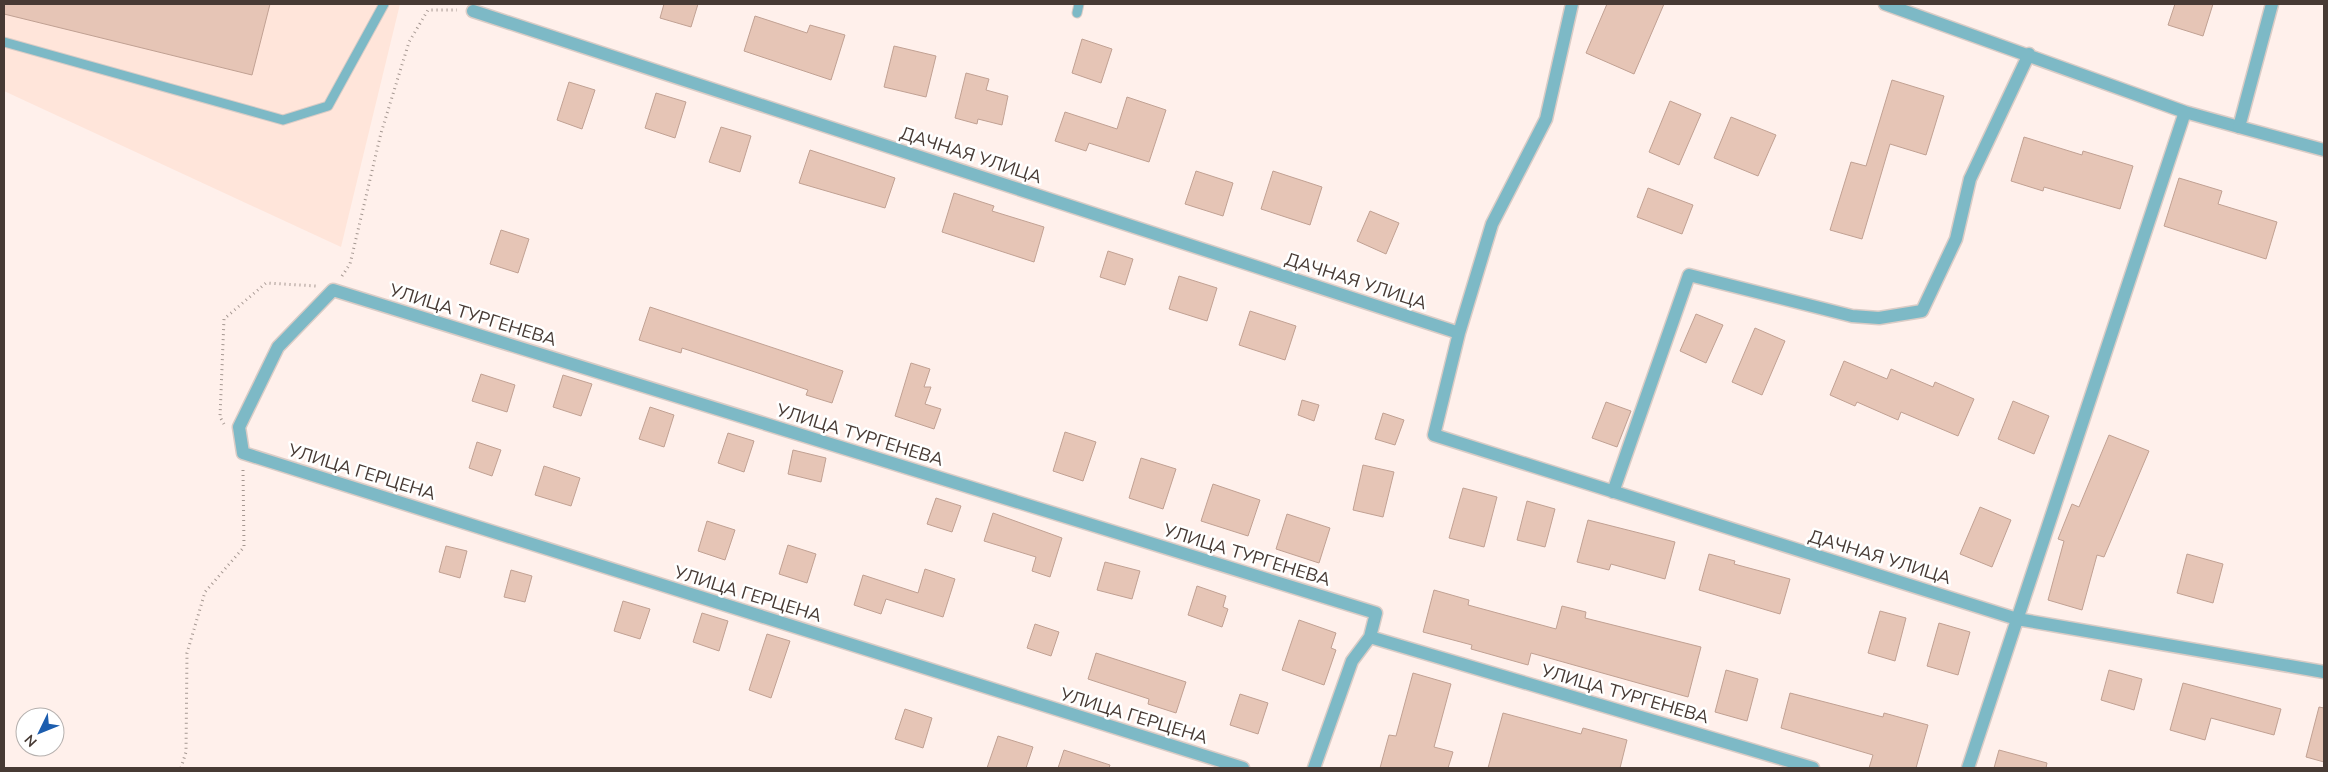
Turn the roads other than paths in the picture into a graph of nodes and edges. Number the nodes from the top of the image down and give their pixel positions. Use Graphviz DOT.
graph roads {
  1 [pos="384,4"];
  2 [pos="1079,4"];
  3 [pos="1572,4"];
  4 [pos="1884,4"];
  5 [pos="2272,4"];
  6 [pos="473,10"];
  7 [pos="1077,14"];
  8 [pos="4,42"];
  9 [pos="2029,54"];
  10 [pos="2185,112"];
  11 [pos="2238,127"];
  12 [pos="2324,150"];
  13 [pos="1459,333"];
  14 [pos="242,453"];
  15 [pos="1613,492"];
  16 [pos="2017,619"];
  17 [pos="1370,637"];
  18 [pos="2324,672"];
  19 [pos="1243,768"];
  20 [pos="1314,768"];
  21 [pos="1813,768"];
  22 [pos="1968,768"];
  1 -- 8 [label="lane"];
  2 -- 7 [label="lane"];
  3 -- 13 [label="street"];
  4 -- 9 [label="street"];
  5 -- 11 [label="street"];
  6 -- 13 [label="street, ДАЧНАЯ УЛИЦА"];
  9 -- 10 [label="street"];
  9 -- 15 [label="street"];
  10 -- 11 [label="street"];
  10 -- 16 [label="street"];
  11 -- 12 [label="street"];
  13 -- 15 [label="street, ДАЧНАЯ УЛИЦА"];
  14 -- 17 [label="street, УЛИЦА ТУРГЕНЕВА"];
  14 -- 19 [label="street, УЛИЦА ГЕРЦЕНА"];
  15 -- 16 [label="street, ДАЧНАЯ УЛИЦА"];
  16 -- 18 [label="street, ДАЧНАЯ УЛИЦА"];
  16 -- 22 [label="street"];
  17 -- 20 [label="street"];
  17 -- 21 [label="street, УЛИЦА ТУРГЕНЕВА"];
}
